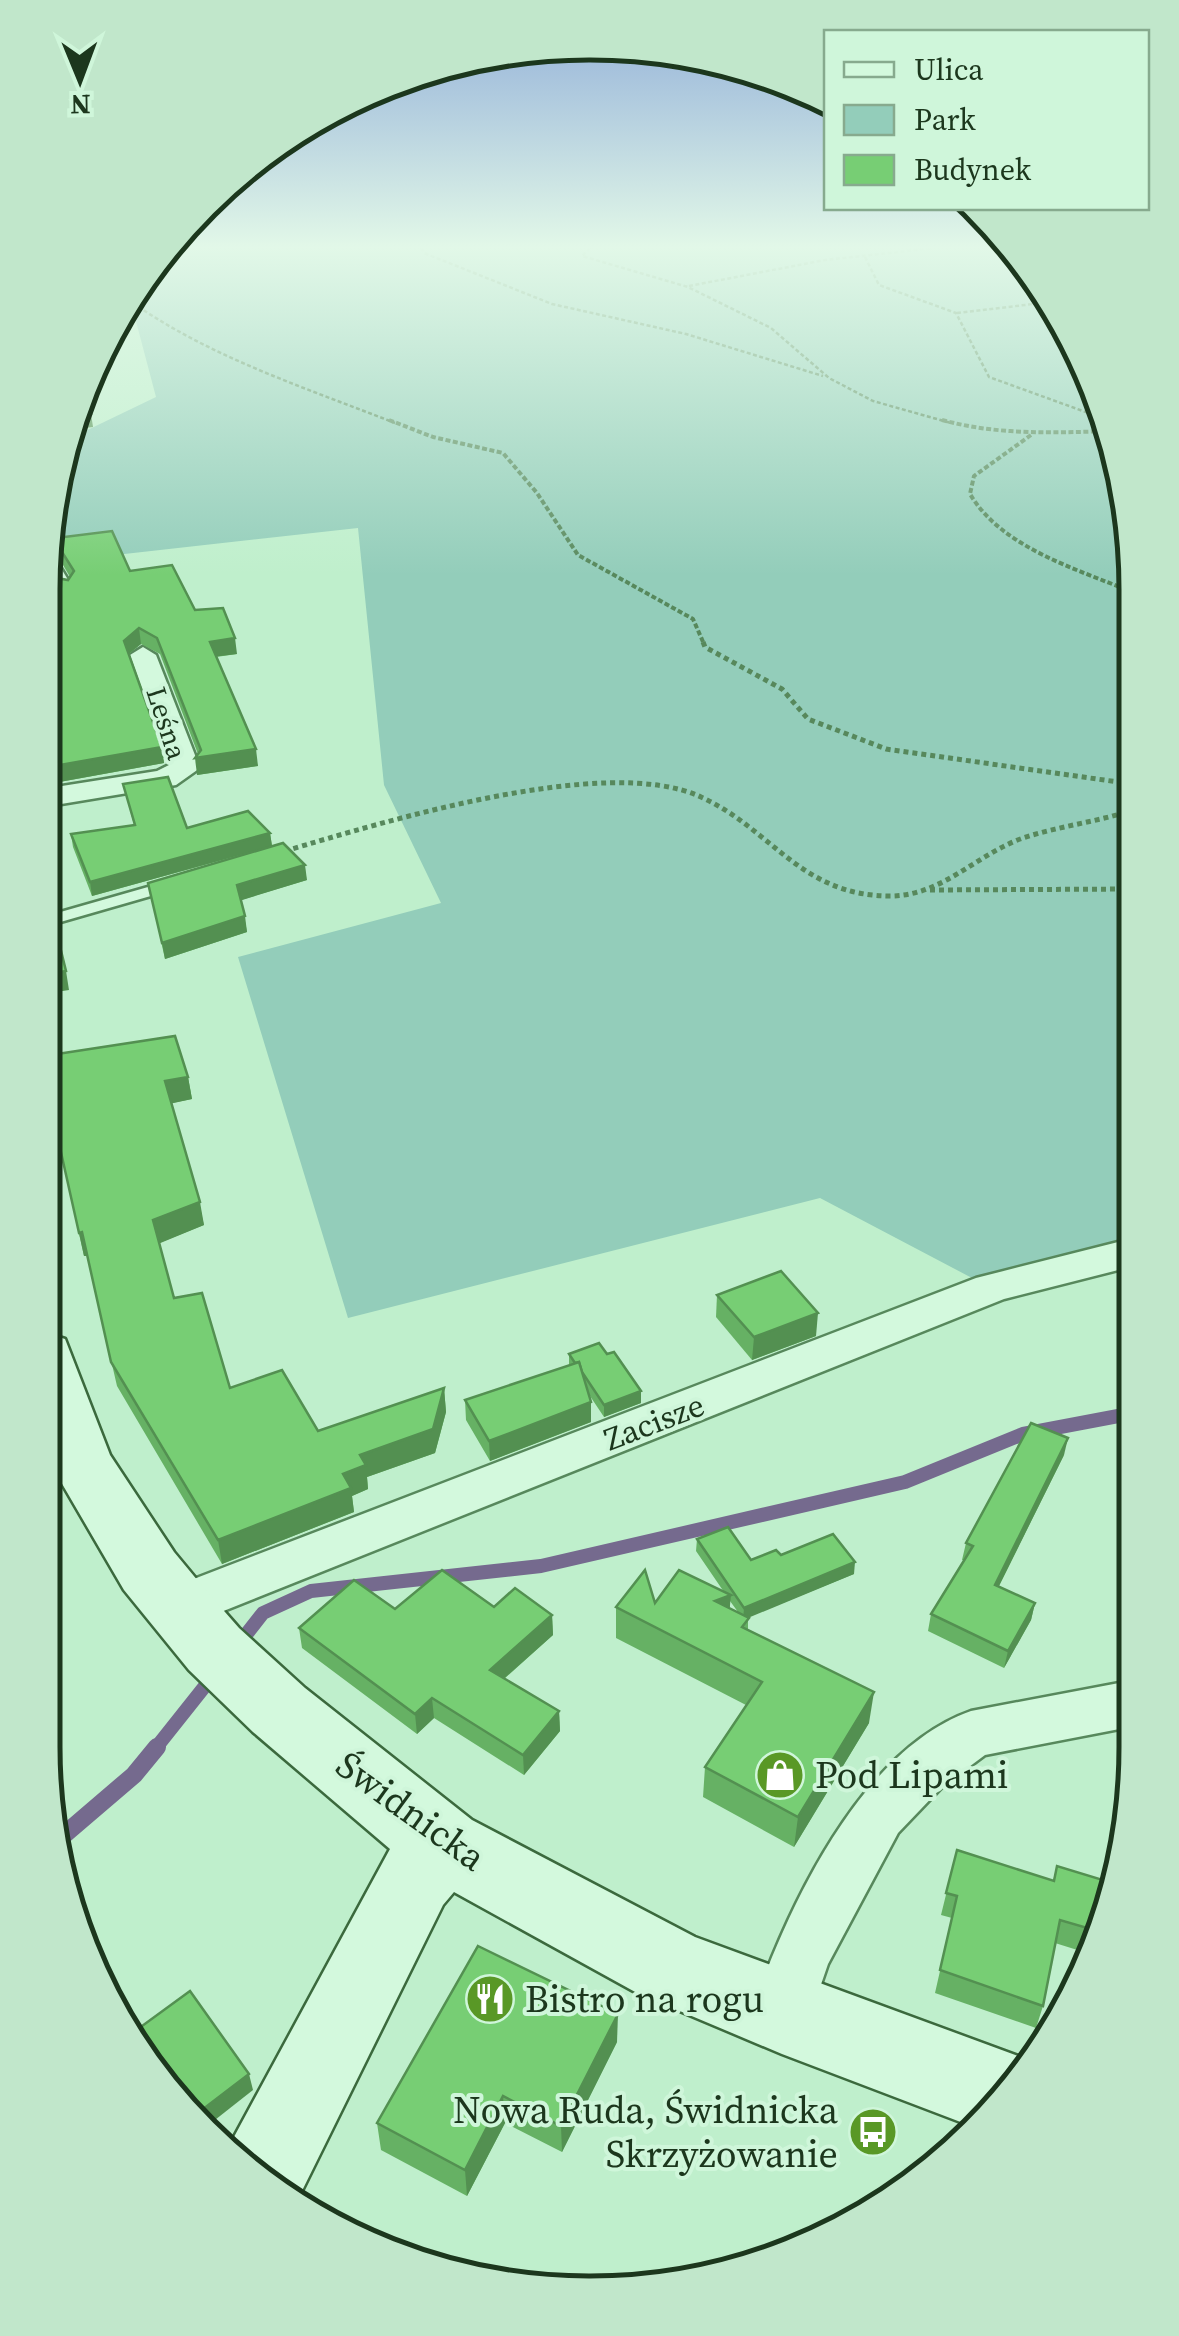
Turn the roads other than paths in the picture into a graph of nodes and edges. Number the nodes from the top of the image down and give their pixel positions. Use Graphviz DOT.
graph roads {
  1 [pos="60,575"];
  2 [pos="68,588"];
  3 [pos="143,655"];
  4 [pos="60,795"];
  5 [pos="274,854"];
  6 [pos="60,917"];
  7 [pos="1119,1256"];
  8 [pos="60,1412"];
  9 [pos="211,1644"];
  10 [pos="1119,1706"];
  11 [pos="444,1844"];
  12 [pos="782,2014"];
  13 [pos="993,2090"];
  14 [pos="267,2167"];
  1 -- 2 [label="lane"];
  3 -- 4 [label="street, Leśna"];
  5 -- 6 [label="lane"];
  7 -- 9 [label="street, Zacisze"];
  8 -- 9 [label="street, Świdnicka"];
  9 -- 11 [label="street, Świdnicka"];
  10 -- 12 [label="street"];
  11 -- 12 [label="street, Świdnicka"];
  11 -- 14 [label="street"];
  12 -- 13 [label="street, Świdnicka"];
}
